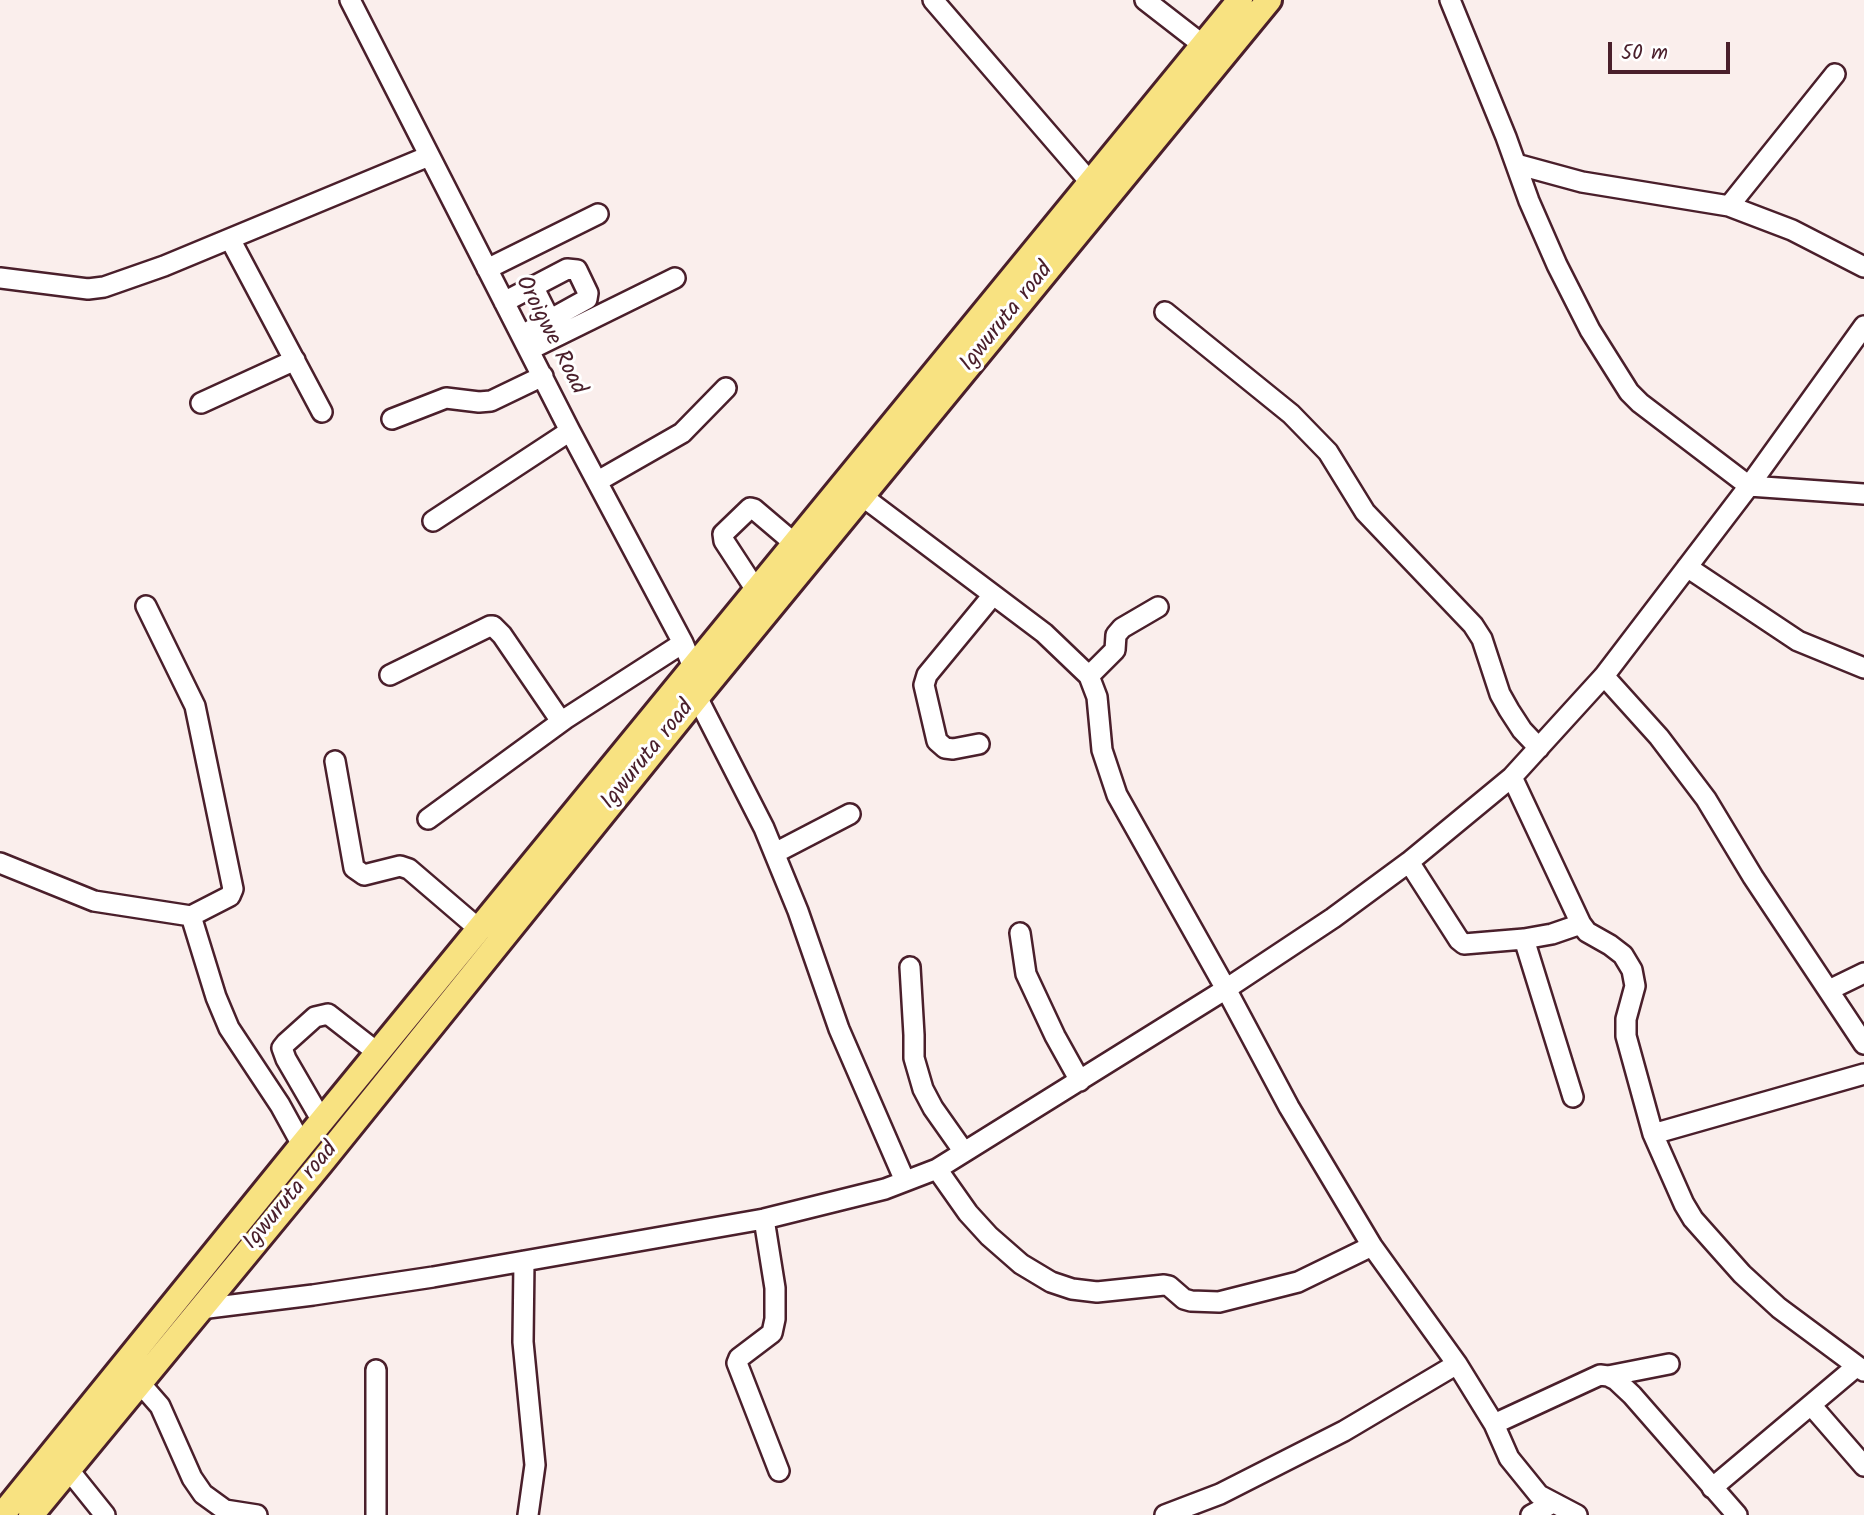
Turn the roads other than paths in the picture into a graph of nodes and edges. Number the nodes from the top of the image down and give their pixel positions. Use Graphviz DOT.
graph roads {
  1 [pos="350,0"];
  2 [pos="933,0"];
  3 [pos="1146,0"];
  4 [pos="1240,0"];
  5 [pos="1269,0"];
  6 [pos="1450,0"];
  7 [pos="1203,45"];
  8 [pos="1835,74"];
  9 [pos="429,156"];
  10 [pos="1516,164"];
  11 [pos="1090,182"];
  12 [pos="1728,206"];
  13 [pos="598,214"];
  14 [pos="230,239"];
  15 [pos="1864,267"];
  16 [pos="487,269"];
  17 [pos="0,278"];
  18 [pos="675,278"];
  19 [pos="533,286"];
  20 [pos="504,302"];
  21 [pos="1165,312"];
  22 [pos="550,320"];
  23 [pos="1864,326"];
  24 [pos="526,343"];
  25 [pos="295,360"];
  26 [pos="543,376"];
  27 [pos="726,388"];
  28 [pos="201,403"];
  29 [pos="322,412"];
  30 [pos="392,419"];
  31 [pos="570,431"];
  32 [pos="598,481"];
  33 [pos="1749,486"];
  34 [pos="1864,494"];
  35 [pos="862,496"];
  36 [pos="433,521"];
  37 [pos="794,543"];
  38 [pos="1688,567"];
  39 [pos="756,590"];
  40 [pos="993,595"];
  41 [pos="146,606"];
  42 [pos="1158,607"];
  43 [pos="683,643"];
  44 [pos="693,667"];
  45 [pos="1864,668"];
  46 [pos="390,675"];
  47 [pos="1604,676"];
  48 [pos="1089,677"];
  49 [pos="696,697"];
  50 [pos="565,719"];
  51 [pos="979,744"];
  52 [pos="1539,748"];
  53 [pos="335,761"];
  54 [pos="1512,777"];
  55 [pos="850,814"];
  56 [pos="428,820"];
  57 [pos="775,853"];
  58 [pos="1409,862"];
  59 [pos="0,863"];
  60 [pos="191,916"];
  61 [pos="1581,924"];
  62 [pos="479,929"];
  63 [pos="1020,933"];
  64 [pos="1524,939"];
  65 [pos="910,967"];
  66 [pos="1864,973"];
  67 [pos="1226,989"];
  68 [pos="1829,990"];
  69 [pos="1864,1044"];
  70 [pos="378,1053"];
  71 [pos="1864,1074"];
  72 [pos="1080,1081"];
  73 [pos="1573,1097"];
  74 [pos="322,1121"];
  75 [pos="1653,1134"];
  76 [pos="302,1145"];
  77 [pos="964,1152"];
  78 [pos="937,1169"];
  79 [pos="905,1181"];
  80 [pos="764,1219"];
  81 [pos="1372,1246"];
  82 [pos="524,1261"];
  83 [pos="200,1309"];
  84 [pos="1457,1364"];
  85 [pos="1669,1364"];
  86 [pos="1861,1369"];
  87 [pos="376,1370"];
  88 [pos="1608,1376"];
  89 [pos="139,1382"];
  90 [pos="1811,1405"];
  91 [pos="1494,1424"];
  92 [pos="1864,1466"];
  93 [pos="68,1469"];
  94 [pos="779,1471"];
  95 [pos="1712,1488"];
  96 [pos="1553,1503"];
  97 [pos="2,1515"];
  98 [pos="31,1515"];
  99 [pos="105,1515"];
  100 [pos="257,1515"];
  101 [pos="376,1515"];
  102 [pos="528,1515"];
  103 [pos="1166,1515"];
  104 [pos="1531,1515"];
  105 [pos="1577,1515"];
  106 [pos="1737,1515"];
  1 -- 9 [label="street, Oroigwe Road"];
  2 -- 11 [label="street"];
  3 -- 7 [label="street"];
  4 -- 7 [label="main road, Igwuruta road"];
  5 -- 35 [label="main road, Igwuruta road"];
  6 -- 10 [label="street"];
  7 -- 11 [label="main road, Igwuruta road"];
  8 -- 12 [label="street"];
  9 -- 14 [label="street"];
  9 -- 16 [label="street, Oroigwe Road"];
  10 -- 12 [label="street"];
  10 -- 33 [label="street"];
  11 -- 37 [label="main road, Igwuruta road"];
  12 -- 15 [label="street"];
  13 -- 16 [label="street"];
  14 -- 17 [label="street"];
  14 -- 25 [label="street"];
  16 -- 20 [label="street, Oroigwe Road"];
  18 -- 24 [label="street"];
  19 -- 20 [label="street"];
  19 -- 22 [label="street"];
  19 -- 22 [label="street"];
  20 -- 24 [label="street, Oroigwe Road"];
  21 -- 52 [label="street"];
  22 -- 24 [label="street"];
  23 -- 33 [label="street"];
  24 -- 26 [label="street, Oroigwe Road"];
  25 -- 28 [label="street"];
  25 -- 29 [label="street"];
  26 -- 30 [label="street"];
  26 -- 31 [label="street, Oroigwe Road"];
  27 -- 32 [label="street"];
  31 -- 32 [label="street, Oroigwe Road"];
  31 -- 36 [label="street"];
  32 -- 43 [label="street, Oroigwe Road"];
  33 -- 34 [label="street"];
  33 -- 38 [label="street"];
  35 -- 40 [label="street"];
  35 -- 49 [label="main road, Igwuruta road"];
  37 -- 39 [label="main road, Igwuruta road"];
  37 -- 39 [label="street"];
  38 -- 45 [label="street"];
  38 -- 47 [label="street"];
  39 -- 44 [label="main road, Igwuruta road"];
  40 -- 48 [label="street"];
  40 -- 51 [label="street"];
  41 -- 60 [label="street"];
  42 -- 48 [label="street"];
  43 -- 44 [label="street, Oroigwe Road"];
  43 -- 50 [label="street"];
  44 -- 49 [label="street, Oroigwe Road"];
  44 -- 62 [label="main road, Igwuruta road"];
  46 -- 50 [label="street"];
  47 -- 52 [label="street"];
  47 -- 68 [label="street"];
  48 -- 67 [label="street"];
  49 -- 57 [label="street"];
  49 -- 83 [label="main road, Igwuruta road"];
  50 -- 56 [label="street"];
  52 -- 54 [label="street"];
  53 -- 62 [label="street"];
  54 -- 58 [label="street"];
  54 -- 61 [label="street"];
  55 -- 57 [label="street"];
  57 -- 79 [label="street"];
  58 -- 64 [label="street"];
  58 -- 67 [label="street"];
  59 -- 60 [label="street"];
  60 -- 76 [label="street"];
  61 -- 64 [label="street"];
  61 -- 75 [label="street"];
  62 -- 70 [label="main road, Igwuruta road"];
  63 -- 72 [label="street"];
  64 -- 73 [label="street"];
  65 -- 77 [label="street"];
  66 -- 68 [label="street"];
  67 -- 72 [label="street"];
  67 -- 81 [label="street"];
  68 -- 69 [label="street"];
  70 -- 74 [label="main road, Igwuruta road"];
  70 -- 74 [label="street"];
  71 -- 75 [label="street"];
  72 -- 77 [label="street"];
  74 -- 76 [label="main road, Igwuruta road"];
  75 -- 86 [label="street"];
  76 -- 97 [label="main road, Igwuruta road"];
  77 -- 78 [label="street"];
  78 -- 79 [label="street"];
  78 -- 81 [label="street"];
  79 -- 80 [label="street"];
  80 -- 82 [label="street"];
  80 -- 94 [label="street"];
  81 -- 84 [label="street"];
  82 -- 83 [label="street"];
  82 -- 102 [label="street"];
  83 -- 89 [label="main road, Igwuruta road"];
  84 -- 91 [label="street"];
  84 -- 103 [label="street"];
  85 -- 88 [label="street"];
  86 -- 90 [label="street"];
  87 -- 101 [label="street"];
  88 -- 91 [label="street"];
  88 -- 95 [label="street"];
  89 -- 93 [label="main road, Igwuruta road"];
  89 -- 100 [label="street"];
  90 -- 92 [label="street"];
  90 -- 95 [label="street"];
  91 -- 96 [label="street"];
  93 -- 98 [label="main road, Igwuruta road"];
  93 -- 99 [label="street"];
  95 -- 106 [label="street"];
  96 -- 104 [label="street"];
  96 -- 105 [label="street"];
}
